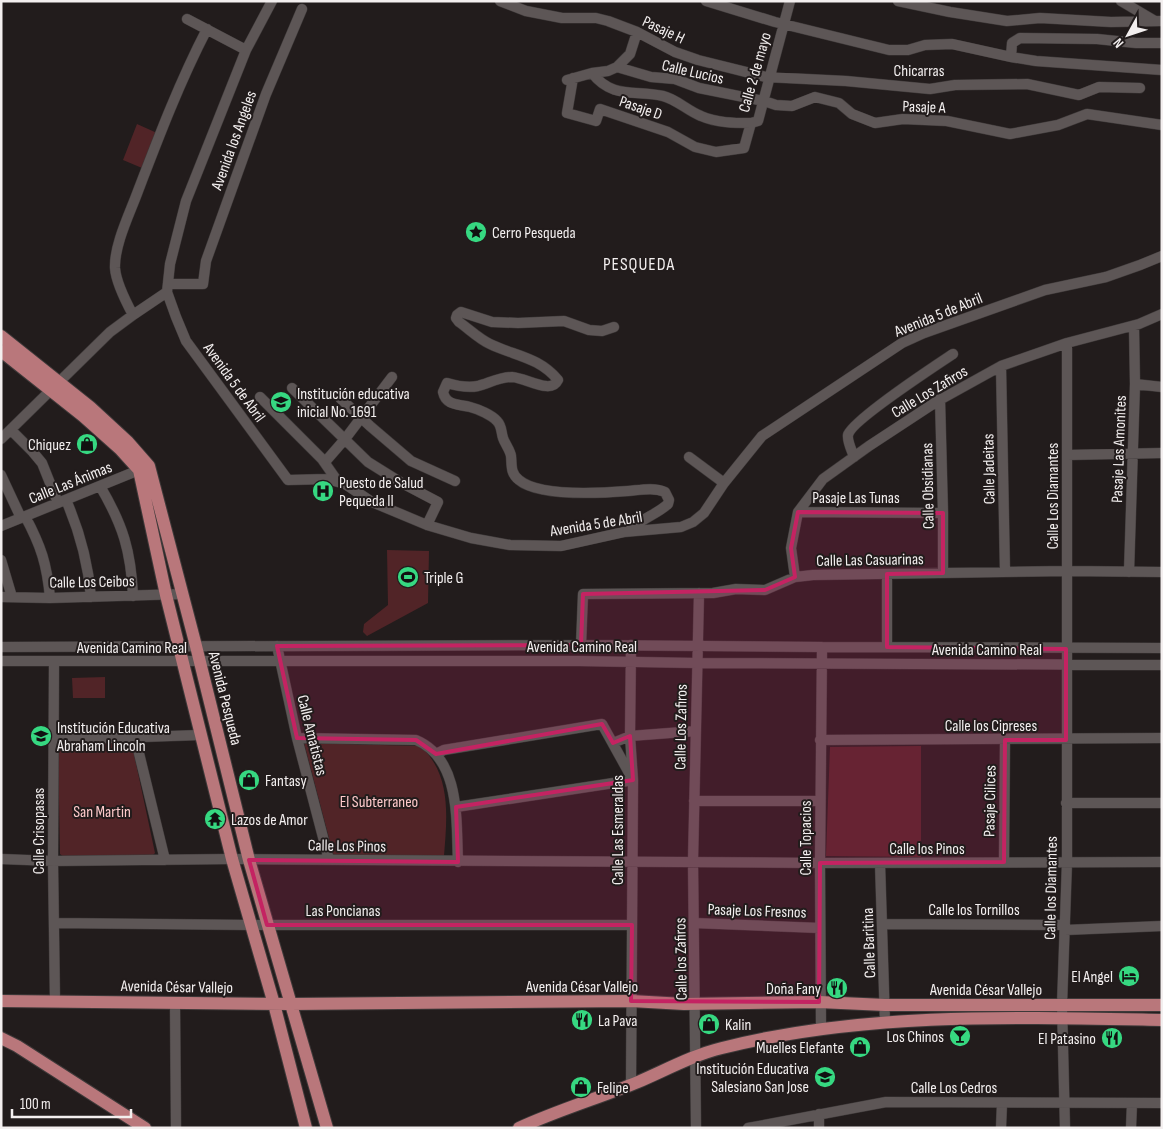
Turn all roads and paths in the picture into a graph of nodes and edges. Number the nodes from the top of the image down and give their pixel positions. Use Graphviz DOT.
graph roads {
  1 [pos="272,1"];
  2 [pos="500,1"];
  3 [pos="706,1"];
  4 [pos="790,1"];
  5 [pos="898,1"];
  6 [pos="954,1"];
  7 [pos="1121,1"];
  8 [pos="302,9"];
  9 [pos="950,12"];
  10 [pos="188,19"];
  11 [pos="1159,21"];
  12 [pos="783,23"];
  13 [pos="207,29"];
  14 [pos="637,32"];
  15 [pos="1162,43"];
  16 [pos="246,50"];
  17 [pos="1011,57"];
  18 [pos="698,60"];
  19 [pos="617,67"];
  20 [pos="1162,70"];
  21 [pos="592,73"];
  22 [pos="769,78"];
  23 [pos="1140,88"];
  24 [pos="764,100"];
  25 [pos="751,123"];
  26 [pos="1162,125"];
  27 [pos="744,148"];
  28 [pos="1162,256"];
  29 [pos="168,288"];
  30 [pos="1162,314"];
  31 [pos="132,315"];
  32 [pos="1134,326"];
  33 [pos="614,327"];
  34 [pos="1067,343"];
  35 [pos="4,345"];
  36 [pos="954,354"];
  37 [pos="1001,366"];
  38 [pos="392,377"];
  39 [pos="1135,384"];
  40 [pos="56,386"];
  41 [pos="1162,387"];
  42 [pos="292,388"];
  43 [pos="260,398"];
  44 [pos="340,398"];
  45 [pos="940,400"];
  46 [pos="362,418"];
  47 [pos="11,430"];
  48 [pos="1,439"];
  49 [pos="344,440"];
  50 [pos="1162,453"];
  51 [pos="1133,454"];
  52 [pos="1067,455"];
  53 [pos="689,457"];
  54 [pos="854,457"];
  55 [pos="325,462"];
  56 [pos="144,468"];
  57 [pos="1,475"];
  58 [pos="455,481"];
  59 [pos="338,482"];
  60 [pos="724,483"];
  61 [pos="100,486"];
  62 [pos="62,501"];
  63 [pos="798,512"];
  64 [pos="944,513"];
  65 [pos="23,517"];
  66 [pos="427,525"];
  67 [pos="1,526"];
  68 [pos="629,532"];
  69 [pos="1,560"];
  70 [pos="1067,571"];
  71 [pos="1005,572"];
  72 [pos="1129,572"];
  73 [pos="1162,572"];
  74 [pos="943,573"];
  75 [pos="887,574"];
  76 [pos="796,577"];
  77 [pos="699,593"];
  78 [pos="183,594"];
  79 [pos="166,595"];
  80 [pos="133,596"];
  81 [pos="7,597"];
  82 [pos="91,597"];
  83 [pos="50,598"];
  84 [pos="581,645"];
  85 [pos="631,645"];
  86 [pos="698,645"];
  87 [pos="179,646"];
  88 [pos="196,646"];
  89 [pos="277,646"];
  90 [pos="1,647"];
  91 [pos="887,647"];
  92 [pos="822,648"];
  93 [pos="1162,648"];
  94 [pos="1066,649"];
  95 [pos="1,661"];
  96 [pos="54,661"];
  97 [pos="280,661"];
  98 [pos="631,661"];
  99 [pos="183,662"];
  100 [pos="200,662"];
  101 [pos="696,663"];
  102 [pos="822,663"];
  103 [pos="1066,664"];
  104 [pos="1162,664"];
  105 [pos="696,731"];
  106 [pos="200,735"];
  107 [pos="630,736"];
  108 [pos="135,737"];
  109 [pos="297,738"];
  110 [pos="1162,738"];
  111 [pos="54,740"];
  112 [pos="820,740"];
  113 [pos="1005,740"];
  114 [pos="1066,740"];
  115 [pos="612,743"];
  116 [pos="436,754"];
  117 [pos="223,755"];
  118 [pos="206,759"];
  119 [pos="633,780"];
  120 [pos="694,801"];
  121 [pos="820,801"];
  122 [pos="1162,803"];
  123 [pos="1066,804"];
  124 [pos="456,807"];
  125 [pos="1,859"];
  126 [pos="232,859"];
  127 [pos="165,860"];
  128 [pos="249,860"];
  129 [pos="329,860"];
  130 [pos="53,861"];
  131 [pos="632,861"];
  132 [pos="692,861"];
  133 [pos="458,862"];
  134 [pos="1004,862"];
  135 [pos="1067,862"];
  136 [pos="1162,862"];
  137 [pos="820,863"];
  138 [pos="880,863"];
  139 [pos="694,922"];
  140 [pos="54,923"];
  141 [pos="882,924"];
  142 [pos="251,925"];
  143 [pos="267,925"];
  144 [pos="632,925"];
  145 [pos="1162,926"];
  146 [pos="820,928"];
  147 [pos="1065,928"];
  148 [pos="1,1001"];
  149 [pos="630,1001"];
  150 [pos="54,1002"];
  151 [pos="820,1002"];
  152 [pos="175,1003"];
  153 [pos="274,1004"];
  154 [pos="290,1004"];
  155 [pos="696,1004"];
  156 [pos="885,1005"];
  157 [pos="1062,1005"];
  158 [pos="1161,1005"];
  159 [pos="1062,1018"];
  160 [pos="1160,1020"];
  161 [pos="885,1023"];
  162 [pos="821,1028"];
  163 [pos="1,1038"];
  164 [pos="696,1056"];
  165 [pos="630,1085"];
  166 [pos="1002,1103"];
  167 [pos="1066,1103"];
  168 [pos="1132,1103"];
  169 [pos="1162,1103"];
  170 [pos="818,1114"];
  171 [pos="759,1126"];
  172 [pos="145,1128"];
  173 [pos="176,1128"];
  174 [pos="306,1128"];
  175 [pos="328,1128"];
  176 [pos="518,1128"];
  177 [pos="696,1128"];
  178 [pos="748,1128"];
  179 [pos="819,1128"];
  180 [pos="1001,1128"];
  181 [pos="1065,1128"];
  182 [pos="1131,1128"];
  1 -- 16 [label="street, Avenida 5 de Abril"];
  2 -- 14 [label="street, Pasaje H"];
  3 -- 12 [label="street"];
  4 -- 12 [label="street, Calle 2 de mayo"];
  5 -- 9 [label="street"];
  6 -- 9 [label="street"];
  7 -- 11 [label="street"];
  8 -- 29 [label="street, Avenida los Angeles"];
  9 -- 11 [label="street"];
  10 -- 13 [label="street"];
  12 -- 17 [label="street"];
  12 -- 22 [label="street, Calle 2 de mayo"];
  13 -- 16 [label="street"];
  13 -- 31 [label="street"];
  14 -- 18 [label="street, Pasaje H"];
  14 -- 19 [label="street"];
  15 -- 17 [label="street"];
  16 -- 29 [label="street, Avenida 5 de Abril"];
  17 -- 20 [label="street"];
  18 -- 22 [label="street, Chicarras"];
  19 -- 21 [label="street"];
  19 -- 24 [label="street, Calle Lucios"];
  21 -- 25 [label="street"];
  21 -- 27 [label="street, Pasaje D"];
  22 -- 23 [label="street, Chicarras"];
  22 -- 24 [label="street, Calle 2 de mayo"];
  24 -- 25 [label="street, Calle 2 de mayo"];
  24 -- 26 [label="street, Pasaje A"];
  25 -- 27 [label="street, Calle 2 de mayo"];
  28 -- 60 [label="street, Avenida 5 de Abril"];
  29 -- 31 [label="street"];
  29 -- 59 [label="street, Avenida 5 de Abril"];
  30 -- 32 [label="street, Calle Los Zafiros"];
  31 -- 40 [label="street"];
  32 -- 34 [label="street, Calle Los Zafiros"];
  32 -- 39 [label="street, Pasaje Las Amonites"];
  33 -- 68 [label="street"];
  34 -- 37 [label="street, Calle Los Zafiros"];
  34 -- 52 [label="street, Calle Los Diamantes"];
  35 -- 40 [label="main road, Avenida Pesqueda"];
  36 -- 54 [label="street"];
  37 -- 45 [label="street, Calle Los Zafiros"];
  37 -- 71 [label="street, Calle Jadeitas"];
  38 -- 46 [label="street"];
  39 -- 41 [label="street"];
  39 -- 51 [label="street, Pasaje Las Amonites"];
  40 -- 47 [label="street"];
  40 -- 56 [label="main road, Avenida Pesqueda"];
  42 -- 49 [label="street"];
  43 -- 55 [label="street"];
  44 -- 46 [label="street"];
  45 -- 54 [label="street, Calle Los Zafiros"];
  45 -- 64 [label="street, Calle Obsidianas"];
  46 -- 49 [label="street"];
  46 -- 58 [label="street"];
  47 -- 48 [label="street"];
  47 -- 62 [label="street"];
  49 -- 55 [label="street"];
  49 -- 66 [label="street"];
  50 -- 51 [label="street"];
  51 -- 52 [label="street"];
  51 -- 72 [label="street, Pasaje Las Amonites"];
  52 -- 70 [label="street, Calle Los Diamantes"];
  53 -- 60 [label="street"];
  54 -- 63 [label="street, Calle Los Zafiros"];
  55 -- 59 [label="street"];
  56 -- 61 [label="street, Calle Las Ánimas"];
  56 -- 78 [label="main road, Avenida Pesqueda"];
  56 -- 79 [label="main road, Avenida Pesqueda"];
  57 -- 65 [label="street"];
  59 -- 66 [label="street, Avenida 5 de Abril"];
  60 -- 68 [label="street, Avenida 5 de Abril"];
  61 -- 62 [label="street, Calle Las Ánimas"];
  61 -- 80 [label="street"];
  62 -- 65 [label="street, Calle Las Ánimas"];
  62 -- 82 [label="street"];
  63 -- 64 [label="street, Pasaje Las Tunas"];
  63 -- 76 [label="street, Calle Los Zafiros"];
  64 -- 74 [label="street, Calle Obsidianas"];
  65 -- 67 [label="street, Calle Las Ánimas"];
  65 -- 83 [label="street"];
  66 -- 68 [label="street, Avenida 5 de Abril"];
  69 -- 81 [label="street"];
  70 -- 71 [label="street, Calle Las Casuarinas"];
  70 -- 72 [label="street, Calle Las Casuarinas"];
  70 -- 94 [label="street, Calle Los Diamantes"];
  71 -- 74 [label="street, Calle Las Casuarinas"];
  72 -- 73 [label="street, Calle Las Casuarinas"];
  74 -- 75 [label="street, Calle Las Casuarinas"];
  75 -- 76 [label="street, Calle Las Casuarinas"];
  75 -- 91 [label="street"];
  76 -- 77 [label="street, Calle Las Casuarinas"];
  77 -- 84 [label="street, Calle Las Casuarinas"];
  77 -- 86 [label="street, Calle Los Zafiros"];
  78 -- 79 [label="street, Calle Los Ceibos"];
  78 -- 88 [label="main road, Avenida Pesqueda"];
  79 -- 80 [label="street, Calle Los Ceibos"];
  79 -- 87 [label="main road, Avenida Pesqueda"];
  80 -- 82 [label="street, Calle Los Ceibos"];
  81 -- 83 [label="street, Calle Los Ceibos"];
  82 -- 83 [label="street, Calle Los Ceibos"];
  84 -- 85 [label="street, Avenida Camino Real"];
  84 -- 89 [label="street, Avenida Camino Real"];
  85 -- 86 [label="street, Avenida Camino Real"];
  85 -- 98 [label="street, Calle Las Esmeraldas"];
  86 -- 92 [label="street, Avenida Camino Real"];
  86 -- 101 [label="street, Calle Los Zafiros"];
  87 -- 88 [label="street, Avenida Camino Real"];
  87 -- 90 [label="street, Avenida Camino Real"];
  87 -- 99 [label="main road, Avenida Pesqueda"];
  88 -- 89 [label="street, Avenida Camino Real"];
  88 -- 100 [label="main road, Avenida Pesqueda"];
  89 -- 97 [label="street, Calle Amatistas"];
  91 -- 92 [label="street, Avenida Camino Real"];
  91 -- 94 [label="street, Avenida Camino Real"];
  92 -- 102 [label="street, Calle Topacios"];
  93 -- 94 [label="street, Avenida Camino Real"];
  94 -- 103 [label="street, Calle los Diamantes"];
  95 -- 96 [label="street, Avenida Camino Real"];
  96 -- 99 [label="street, Avenida Camino Real"];
  96 -- 111 [label="street, Calle Crisopasas"];
  97 -- 98 [label="street, Avenida Camino Real"];
  97 -- 100 [label="street, Avenida Camino Real"];
  97 -- 109 [label="street, Calle Amatistas"];
  98 -- 101 [label="street, Avenida Camino Real"];
  98 -- 107 [label="street, Calle Las Esmeraldas"];
  99 -- 100 [label="street, Avenida Camino Real"];
  99 -- 106 [label="main road, Avenida Pesqueda"];
  100 -- 117 [label="main road, Avenida Pesqueda"];
  101 -- 102 [label="street, Avenida Camino Real"];
  101 -- 105 [label="street, Calle Los Zafiros"];
  102 -- 103 [label="street, Avenida Camino Real"];
  102 -- 112 [label="street, Calle Topacios"];
  103 -- 104 [label="street, Avenida Camino Real"];
  103 -- 114 [label="street, Calle los Diamantes"];
  105 -- 107 [label="street"];
  105 -- 120 [label="street, Calle Los Zafiros"];
  106 -- 108 [label="street"];
  106 -- 118 [label="main road, Avenida Pesqueda"];
  107 -- 115 [label="street"];
  107 -- 119 [label="street, Calle Las Esmeraldas"];
  108 -- 111 [label="street"];
  108 -- 127 [label="street"];
  109 -- 116 [label="street"];
  109 -- 129 [label="street, Calle Amatistas"];
  110 -- 114 [label="street, Calle los Cipreses"];
  111 -- 130 [label="street, Calle Crisopasas"];
  112 -- 113 [label="street, Calle los Cipreses"];
  112 -- 121 [label="street, Calle Topacios"];
  113 -- 114 [label="street, Calle los Cipreses"];
  113 -- 134 [label="street, Pasaje Cilices"];
  114 -- 123 [label="street, Calle los Diamantes"];
  115 -- 116 [label="street"];
  115 -- 119 [label="street"];
  116 -- 124 [label="street"];
  117 -- 118 [label="main road"];
  117 -- 128 [label="main road, Avenida Pesqueda"];
  118 -- 126 [label="main road, Avenida Pesqueda"];
  119 -- 124 [label="street"];
  119 -- 131 [label="street, Calle Las Esmeraldas"];
  120 -- 121 [label="street"];
  120 -- 132 [label="street, Calle Los Zafiros"];
  121 -- 137 [label="street, Calle Topacios"];
  122 -- 123 [label="street"];
  123 -- 135 [label="street, Calle los Diamantes"];
  124 -- 133 [label="street"];
  125 -- 130 [label="street, Calle Los Pinos"];
  126 -- 127 [label="street, Calle Los Pinos"];
  126 -- 128 [label="street, Calle Los Pinos"];
  126 -- 142 [label="main road, Avenida Pesqueda"];
  127 -- 130 [label="street, Calle Los Pinos"];
  128 -- 129 [label="street, Calle Los Pinos"];
  128 -- 143 [label="main road, Avenida Pesqueda"];
  129 -- 133 [label="street, Calle Los Pinos"];
  130 -- 140 [label="street, Calle Crisopasas"];
  131 -- 132 [label="street, Calle Los Pinos"];
  131 -- 133 [label="street, Calle Los Pinos"];
  131 -- 144 [label="street, Calle Las Esmeraldas"];
  132 -- 137 [label="street, Calle los Pinos"];
  132 -- 139 [label="street, Calle los Zafiros"];
  134 -- 135 [label="street, Calle los Pinos"];
  134 -- 138 [label="street, Calle los Pinos"];
  135 -- 136 [label="street, Calle los Pinos"];
  135 -- 147 [label="street, Calle los Diamantes"];
  137 -- 138 [label="street, Calle los Pinos"];
  137 -- 146 [label="street, Calle Topacios"];
  138 -- 141 [label="street, Calle Baritina"];
  139 -- 146 [label="street, Pasaje Los Fresnos"];
  139 -- 155 [label="street, Calle los Zafiros"];
  140 -- 142 [label="street, Las Poncianas"];
  140 -- 150 [label="street, Calle Crisopasas"];
  141 -- 147 [label="street, Calle los Tornillos"];
  141 -- 156 [label="street, Calle Baritina"];
  142 -- 143 [label="street, Las Poncianas"];
  142 -- 153 [label="main road, Avenida Pesqueda"];
  143 -- 144 [label="street, Las Poncianas"];
  143 -- 154 [label="main road, Avenida Pesqueda"];
  144 -- 149 [label="street"];
  145 -- 147 [label="street, Calle los Tornillos"];
  146 -- 151 [label="street, Calle Topacios"];
  147 -- 157 [label="street, Calle los Diamantes"];
  148 -- 150 [label="main road, Avenida César Vallejo"];
  149 -- 154 [label="main road, Avenida César Vallejo"];
  149 -- 155 [label="main road, Avenida César Vallejo"];
  149 -- 165 [label="street"];
  150 -- 152 [label="main road, Avenida César Vallejo"];
  151 -- 155 [label="main road, Avenida César Vallejo"];
  151 -- 156 [label="main road, Avenida César Vallejo"];
  151 -- 162 [label="street, Calle Topacios"];
  152 -- 153 [label="main road, Avenida César Vallejo"];
  152 -- 173 [label="street"];
  153 -- 154 [label="main road, Avenida César Vallejo"];
  153 -- 174 [label="main road, Avenida Pesqueda"];
  154 -- 175 [label="main road, Avenida Pesqueda"];
  155 -- 164 [label="street, Calle los Zafiros"];
  156 -- 157 [label="main road, Avenida César Vallejo"];
  156 -- 161 [label="street, Calle Baritina"];
  157 -- 158 [label="main road, Avenida César Vallejo"];
  157 -- 159 [label="street, Calle los Diamantes"];
  158 -- 160 [label="main road"];
  159 -- 160 [label="main road, Avenida César Vallejo"];
  159 -- 161 [label="main road, Avenida César Vallejo"];
  159 -- 167 [label="street, Calle los Diamantes"];
  161 -- 162 [label="main road, Avenida César Vallejo"];
  162 -- 164 [label="main road, Avenida César Vallejo"];
  163 -- 172 [label="main road"];
  164 -- 165 [label="main road, Avenida César Vallejo"];
  164 -- 177 [label="street"];
  165 -- 176 [label="main road, Avenida César Vallejo"];
  166 -- 167 [label="street, Calle Los Cedros"];
  166 -- 170 [label="street, Calle Los Cedros"];
  166 -- 180 [label="street"];
  167 -- 168 [label="street, Calle Los Cedros"];
  167 -- 181 [label="street, Calle los Diamantes"];
  168 -- 169 [label="street, Calle Los Cedros"];
  168 -- 182 [label="street"];
  170 -- 171 [label="street, Calle Los Cedros"];
  170 -- 179 [label="street"];
  171 -- 178 [label="street, Calle Los Cedros"];
}
